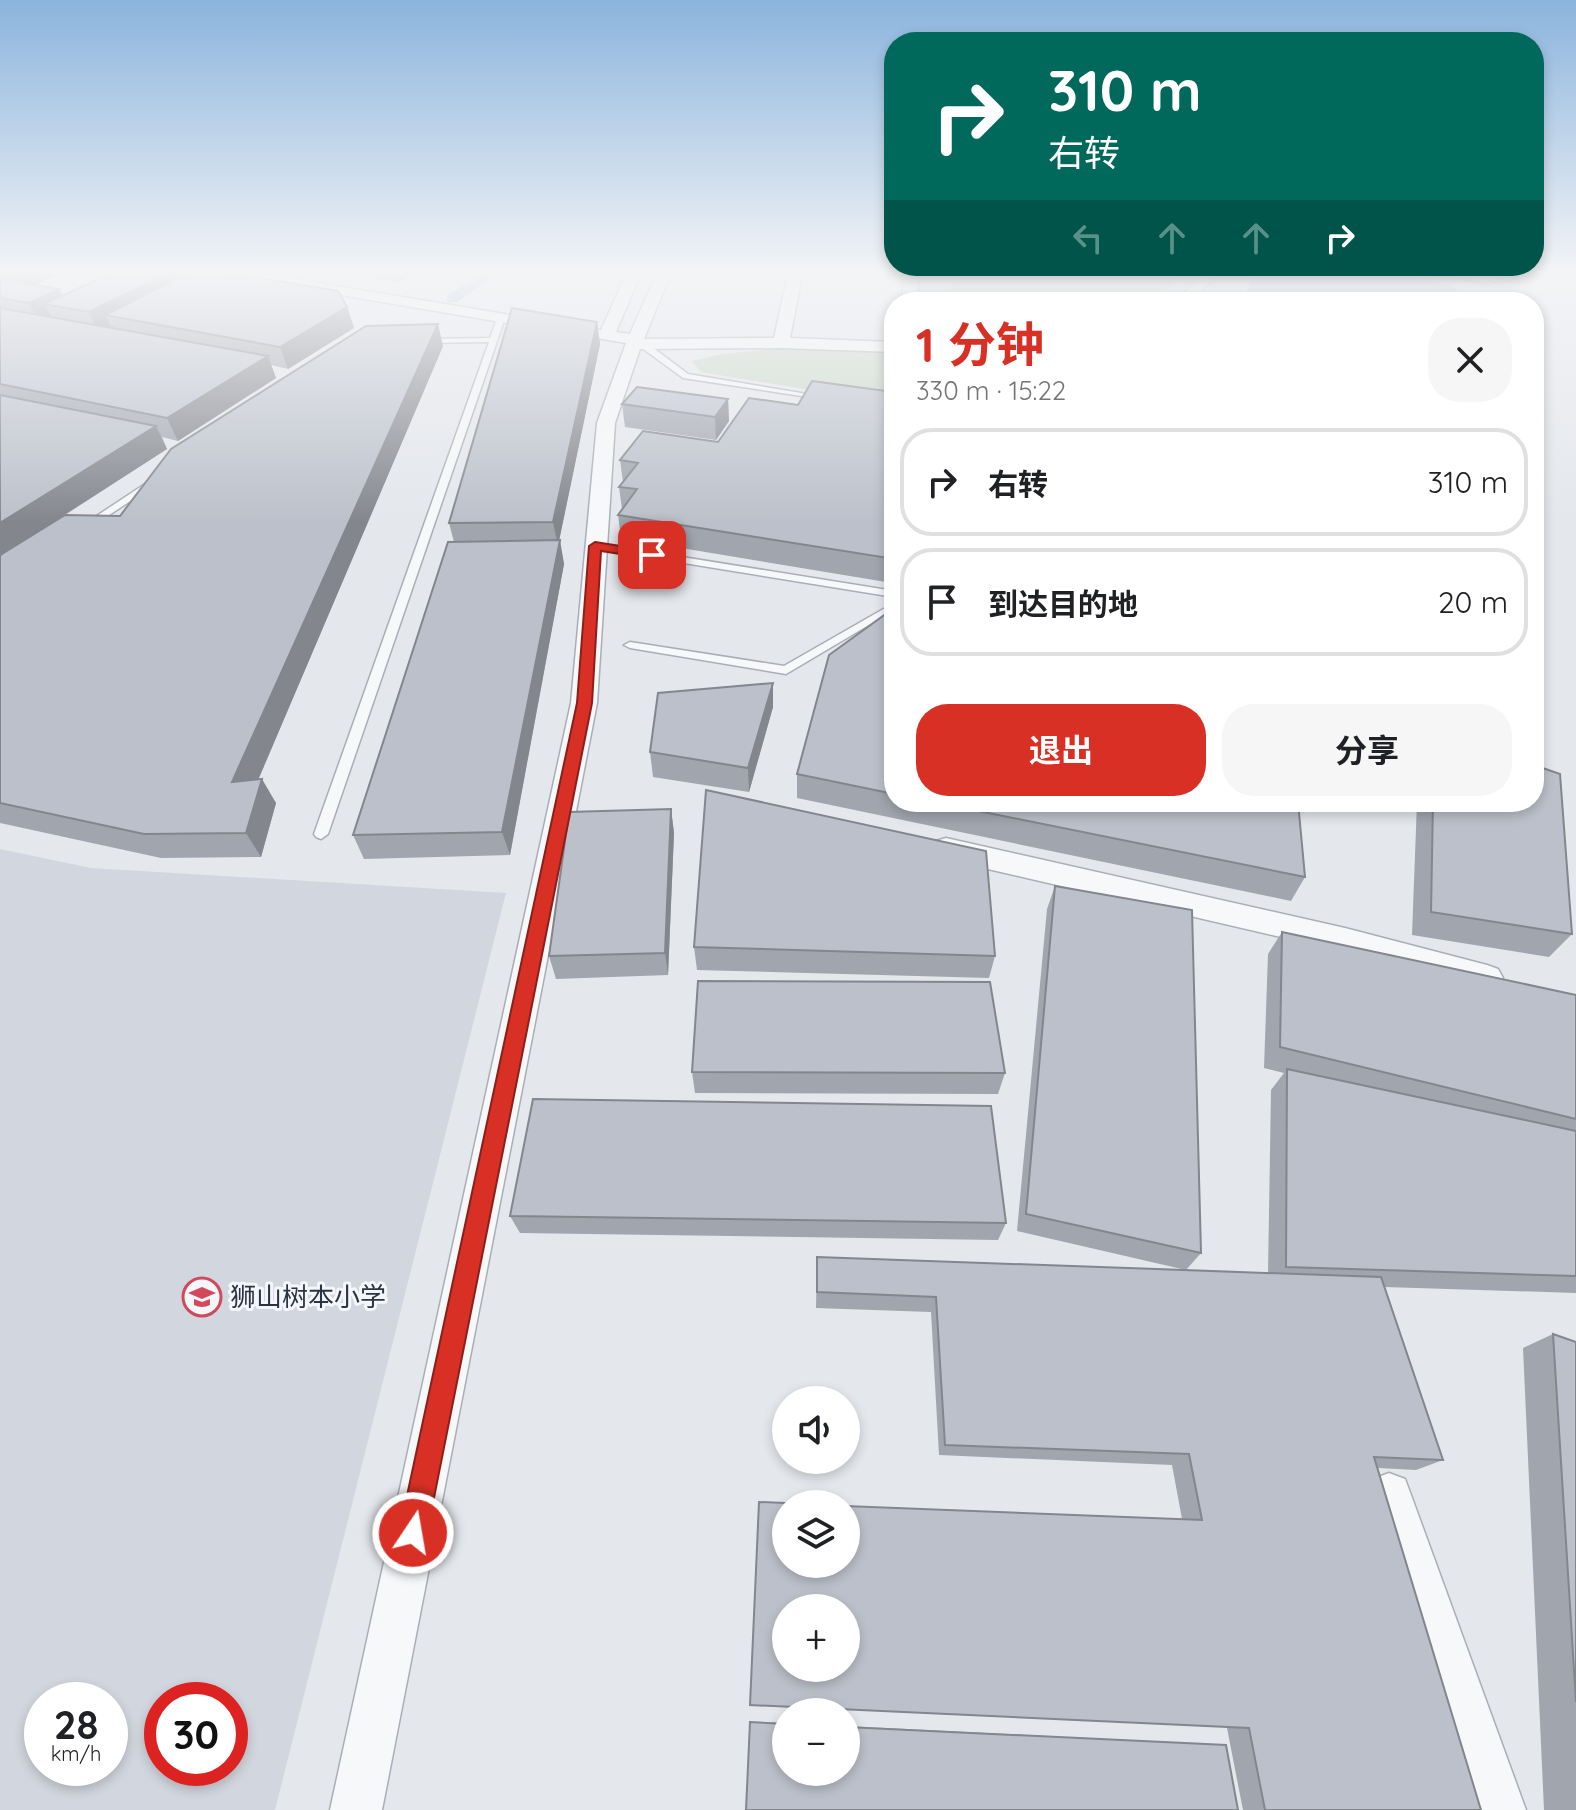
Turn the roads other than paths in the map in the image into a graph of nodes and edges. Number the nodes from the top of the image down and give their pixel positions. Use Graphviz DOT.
graph roads {
  1 [pos="488,354"];
  2 [pos="626,354"];
  3 [pos="652,354"];
  4 [pos="835,400"];
  5 [pos="158,480"];
  6 [pos="79,531"];
  7 [pos="595,546"];
  8 [pos="884,592"];
  9 [pos="884,612"];
  10 [pos="630,645"];
  11 [pos="321,834"];
  12 [pos="917,842"];
  13 [pos="1514,985"];
  14 [pos="1389,1495"];
  15 [pos="356,1810"];
  16 [pos="1500,1810"];
  1 -- 11 [label="lane"];
  2 -- 7 [label="street"];
  3 -- 4 [label="lane"];
  5 -- 6 [label="lane"];
  7 -- 8 [label="lane"];
  7 -- 15 [label="street"];
  9 -- 10 [label="lane"];
  12 -- 13 [label="street"];
  14 -- 16 [label="street"];
}
